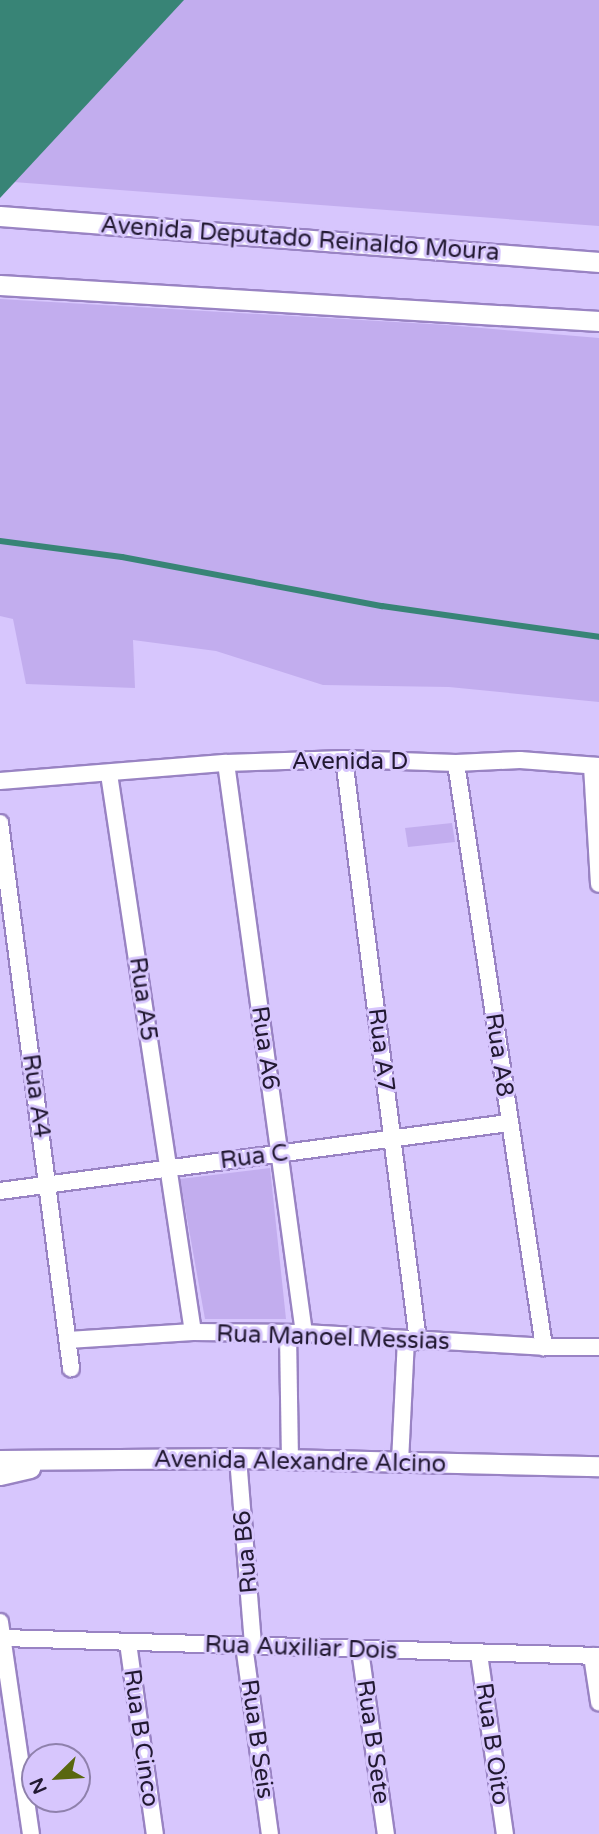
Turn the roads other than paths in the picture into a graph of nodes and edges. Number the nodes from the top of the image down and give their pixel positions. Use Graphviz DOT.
graph roads {
  1 [pos="0,216"];
  2 [pos="599,262"];
  3 [pos="0,285"];
  4 [pos="599,321"];
  5 [pos="344,760"];
  6 [pos="226,763"];
  7 [pos="456,763"];
  8 [pos="595,766"];
  9 [pos="109,774"];
  10 [pos="0,780"];
  11 [pos="0,823"];
  12 [pos="599,884"];
  13 [pos="508,1123"];
  14 [pos="392,1139"];
  15 [pos="279,1154"];
  16 [pos="166,1168"];
  17 [pos="48,1184"];
  18 [pos="0,1191"];
  19 [pos="193,1332"];
  20 [pos="296,1333"];
  21 [pos="68,1340"];
  22 [pos="412,1340"];
  23 [pos="544,1347"];
  24 [pos="599,1347"];
  25 [pos="71,1368"];
  26 [pos="238,1458"];
  27 [pos="290,1459"];
  28 [pos="0,1460"];
  29 [pos="62,1460"];
  30 [pos="400,1462"];
  31 [pos="599,1466"];
  32 [pos="0,1475"];
  33 [pos="1,1630"];
  34 [pos="128,1643"];
  35 [pos="248,1645"];
  36 [pos="360,1650"];
  37 [pos="479,1654"];
  38 [pos="596,1656"];
  39 [pos="599,1702"];
  40 [pos="32,1834"];
  41 [pos="155,1834"];
  42 [pos="270,1834"];
  43 [pos="386,1834"];
  44 [pos="505,1834"];
  1 -- 2 [label="street, Avenida Deputado Reinaldo Moura"];
  3 -- 4 [label="street"];
  5 -- 6 [label="street, Avenida D"];
  5 -- 7 [label="street, Avenida D"];
  5 -- 14 [label="street, Rua A7"];
  6 -- 9 [label="street, Avenida D"];
  6 -- 15 [label="street, Rua A6"];
  7 -- 8 [label="street, Avenida D"];
  7 -- 13 [label="street, Rua A8"];
  8 -- 12 [label="street"];
  9 -- 10 [label="street"];
  9 -- 16 [label="street, Rua A5"];
  11 -- 17 [label="street, Rua A4"];
  13 -- 14 [label="street, Rua C"];
  13 -- 23 [label="street, Rua A8"];
  14 -- 15 [label="street, Rua C"];
  14 -- 22 [label="street, Rua A7"];
  15 -- 16 [label="street, Rua C"];
  15 -- 20 [label="street, Rua A6"];
  16 -- 17 [label="street, Rua C"];
  16 -- 19 [label="street, Rua A5"];
  17 -- 18 [label="street, Rua C"];
  17 -- 21 [label="street, Rua A4"];
  19 -- 20 [label="street, Rua Manoel Messias"];
  19 -- 21 [label="street, Rua Manoel Messias"];
  20 -- 22 [label="street, Rua Manoel Messias"];
  20 -- 27 [label="street, Rua A6"];
  21 -- 25 [label="street, Rua A4"];
  22 -- 23 [label="street, Rua Manoel Messias"];
  22 -- 30 [label="street, Rua A7"];
  23 -- 24 [label="street, Rua Manoel Messias"];
  26 -- 27 [label="street, Avenida Alexandre Alcino"];
  26 -- 29 [label="street, Avenida Alexandre Alcino"];
  26 -- 35 [label="street, Rua B6"];
  27 -- 30 [label="street, Avenida Alexandre Alcino"];
  28 -- 29 [label="street, Avenida Alexandre Alcino"];
  29 -- 32 [label="street"];
  30 -- 31 [label="street, Avenida Alexandre Alcino"];
  33 -- 34 [label="street, Rua Auxiliar Dois"];
  33 -- 40 [label="street"];
  34 -- 35 [label="street, Rua Auxiliar Dois"];
  34 -- 41 [label="street, Rua B Cinco"];
  35 -- 36 [label="street, Rua Auxiliar Dois"];
  35 -- 42 [label="street, Rua B Seis"];
  36 -- 37 [label="street, Rua Auxiliar Dois"];
  36 -- 43 [label="street, Rua B Sete"];
  37 -- 38 [label="street, Rua Auxiliar Dois"];
  37 -- 44 [label="street, Rua B Oito"];
  38 -- 39 [label="street"];
}
